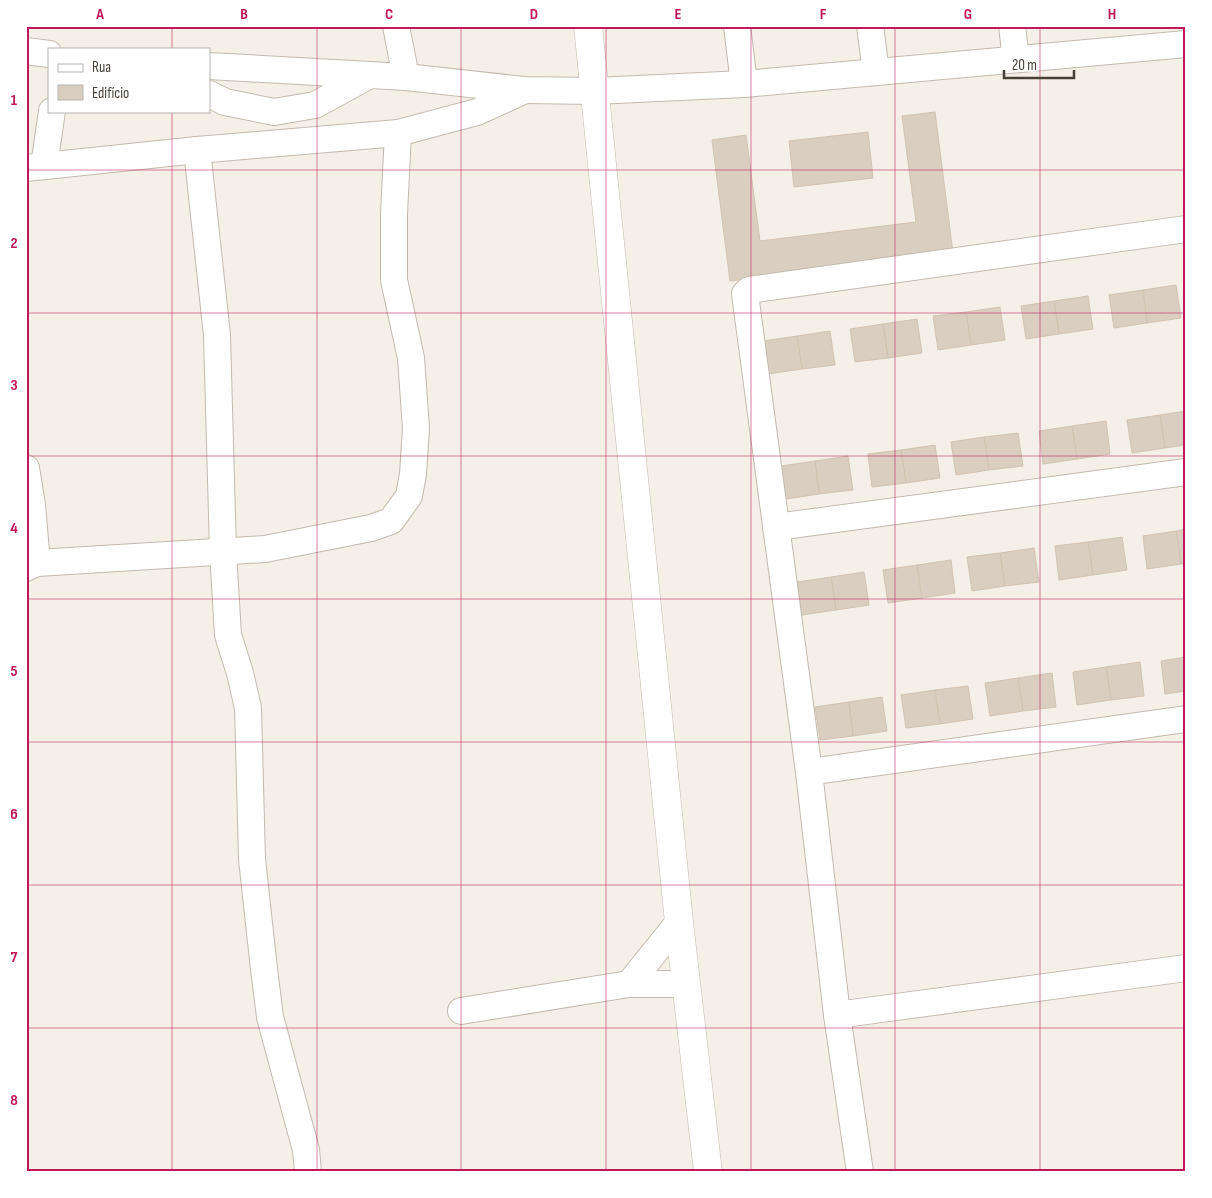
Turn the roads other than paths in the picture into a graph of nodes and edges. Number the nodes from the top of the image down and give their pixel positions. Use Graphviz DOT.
graph roads {
  1 [pos="396,26"];
  2 [pos="588,26"];
  3 [pos="737,26"];
  4 [pos="870,26"];
  5 [pos="1012,26"];
  6 [pos="1158,36"];
  7 [pos="1186,44"];
  8 [pos="26,51"];
  9 [pos="48,54"];
  10 [pos="1016,59"];
  11 [pos="210,66"];
  12 [pos="876,72"];
  13 [pos="368,76"];
  14 [pos="406,77"];
  15 [pos="744,84"];
  16 [pos="524,90"];
  17 [pos="595,91"];
  18 [pos="210,94"];
  19 [pos="295,108"];
  20 [pos="52,112"];
  21 [pos="398,132"];
  22 [pos="307,141"];
  23 [pos="197,150"];
  24 [pos="35,167"];
  25 [pos="1186,229"];
  26 [pos="26,468"];
  27 [pos="1186,472"];
  28 [pos="776,527"];
  29 [pos="223,552"];
  30 [pos="32,565"];
  31 [pos="1186,719"];
  32 [pos="809,772"];
  33 [pos="679,922"];
  34 [pos="1186,968"];
  35 [pos="629,984"];
  36 [pos="685,984"];
  37 [pos="461,1011"];
  38 [pos="837,1015"];
  39 [pos="308,1172"];
  40 [pos="708,1172"];
  41 [pos="860,1172"];
  1 -- 14 [label="street"];
  2 -- 17 [label="street"];
  3 -- 15 [label="street"];
  4 -- 12 [label="street"];
  5 -- 10 [label="street"];
  6 -- 7 [label="street"];
  6 -- 10 [label="street"];
  8 -- 9 [label="street"];
  10 -- 12 [label="street"];
  11 -- 13 [label="street"];
  12 -- 15 [label="street"];
  13 -- 14 [label="street"];
  13 -- 19 [label="street"];
  14 -- 16 [label="street"];
  15 -- 17 [label="street"];
  16 -- 17 [label="street"];
  16 -- 21 [label="street"];
  17 -- 33 [label="street"];
  18 -- 19 [label="street"];
  19 -- 22 [label="street"];
  20 -- 24 [label="street"];
  21 -- 22 [label="street"];
  21 -- 29 [label="street"];
  22 -- 23 [label="street"];
  23 -- 24 [label="street"];
  23 -- 29 [label="street"];
  25 -- 28 [label="street"];
  26 -- 30 [label="street"];
  27 -- 28 [label="street"];
  28 -- 32 [label="street"];
  29 -- 30 [label="street"];
  29 -- 39 [label="street"];
  31 -- 32 [label="street"];
  32 -- 38 [label="street"];
  33 -- 35 [label="street"];
  33 -- 36 [label="street"];
  34 -- 38 [label="street"];
  35 -- 36 [label="street"];
  35 -- 37 [label="street"];
  36 -- 40 [label="street"];
  38 -- 41 [label="street"];
}
